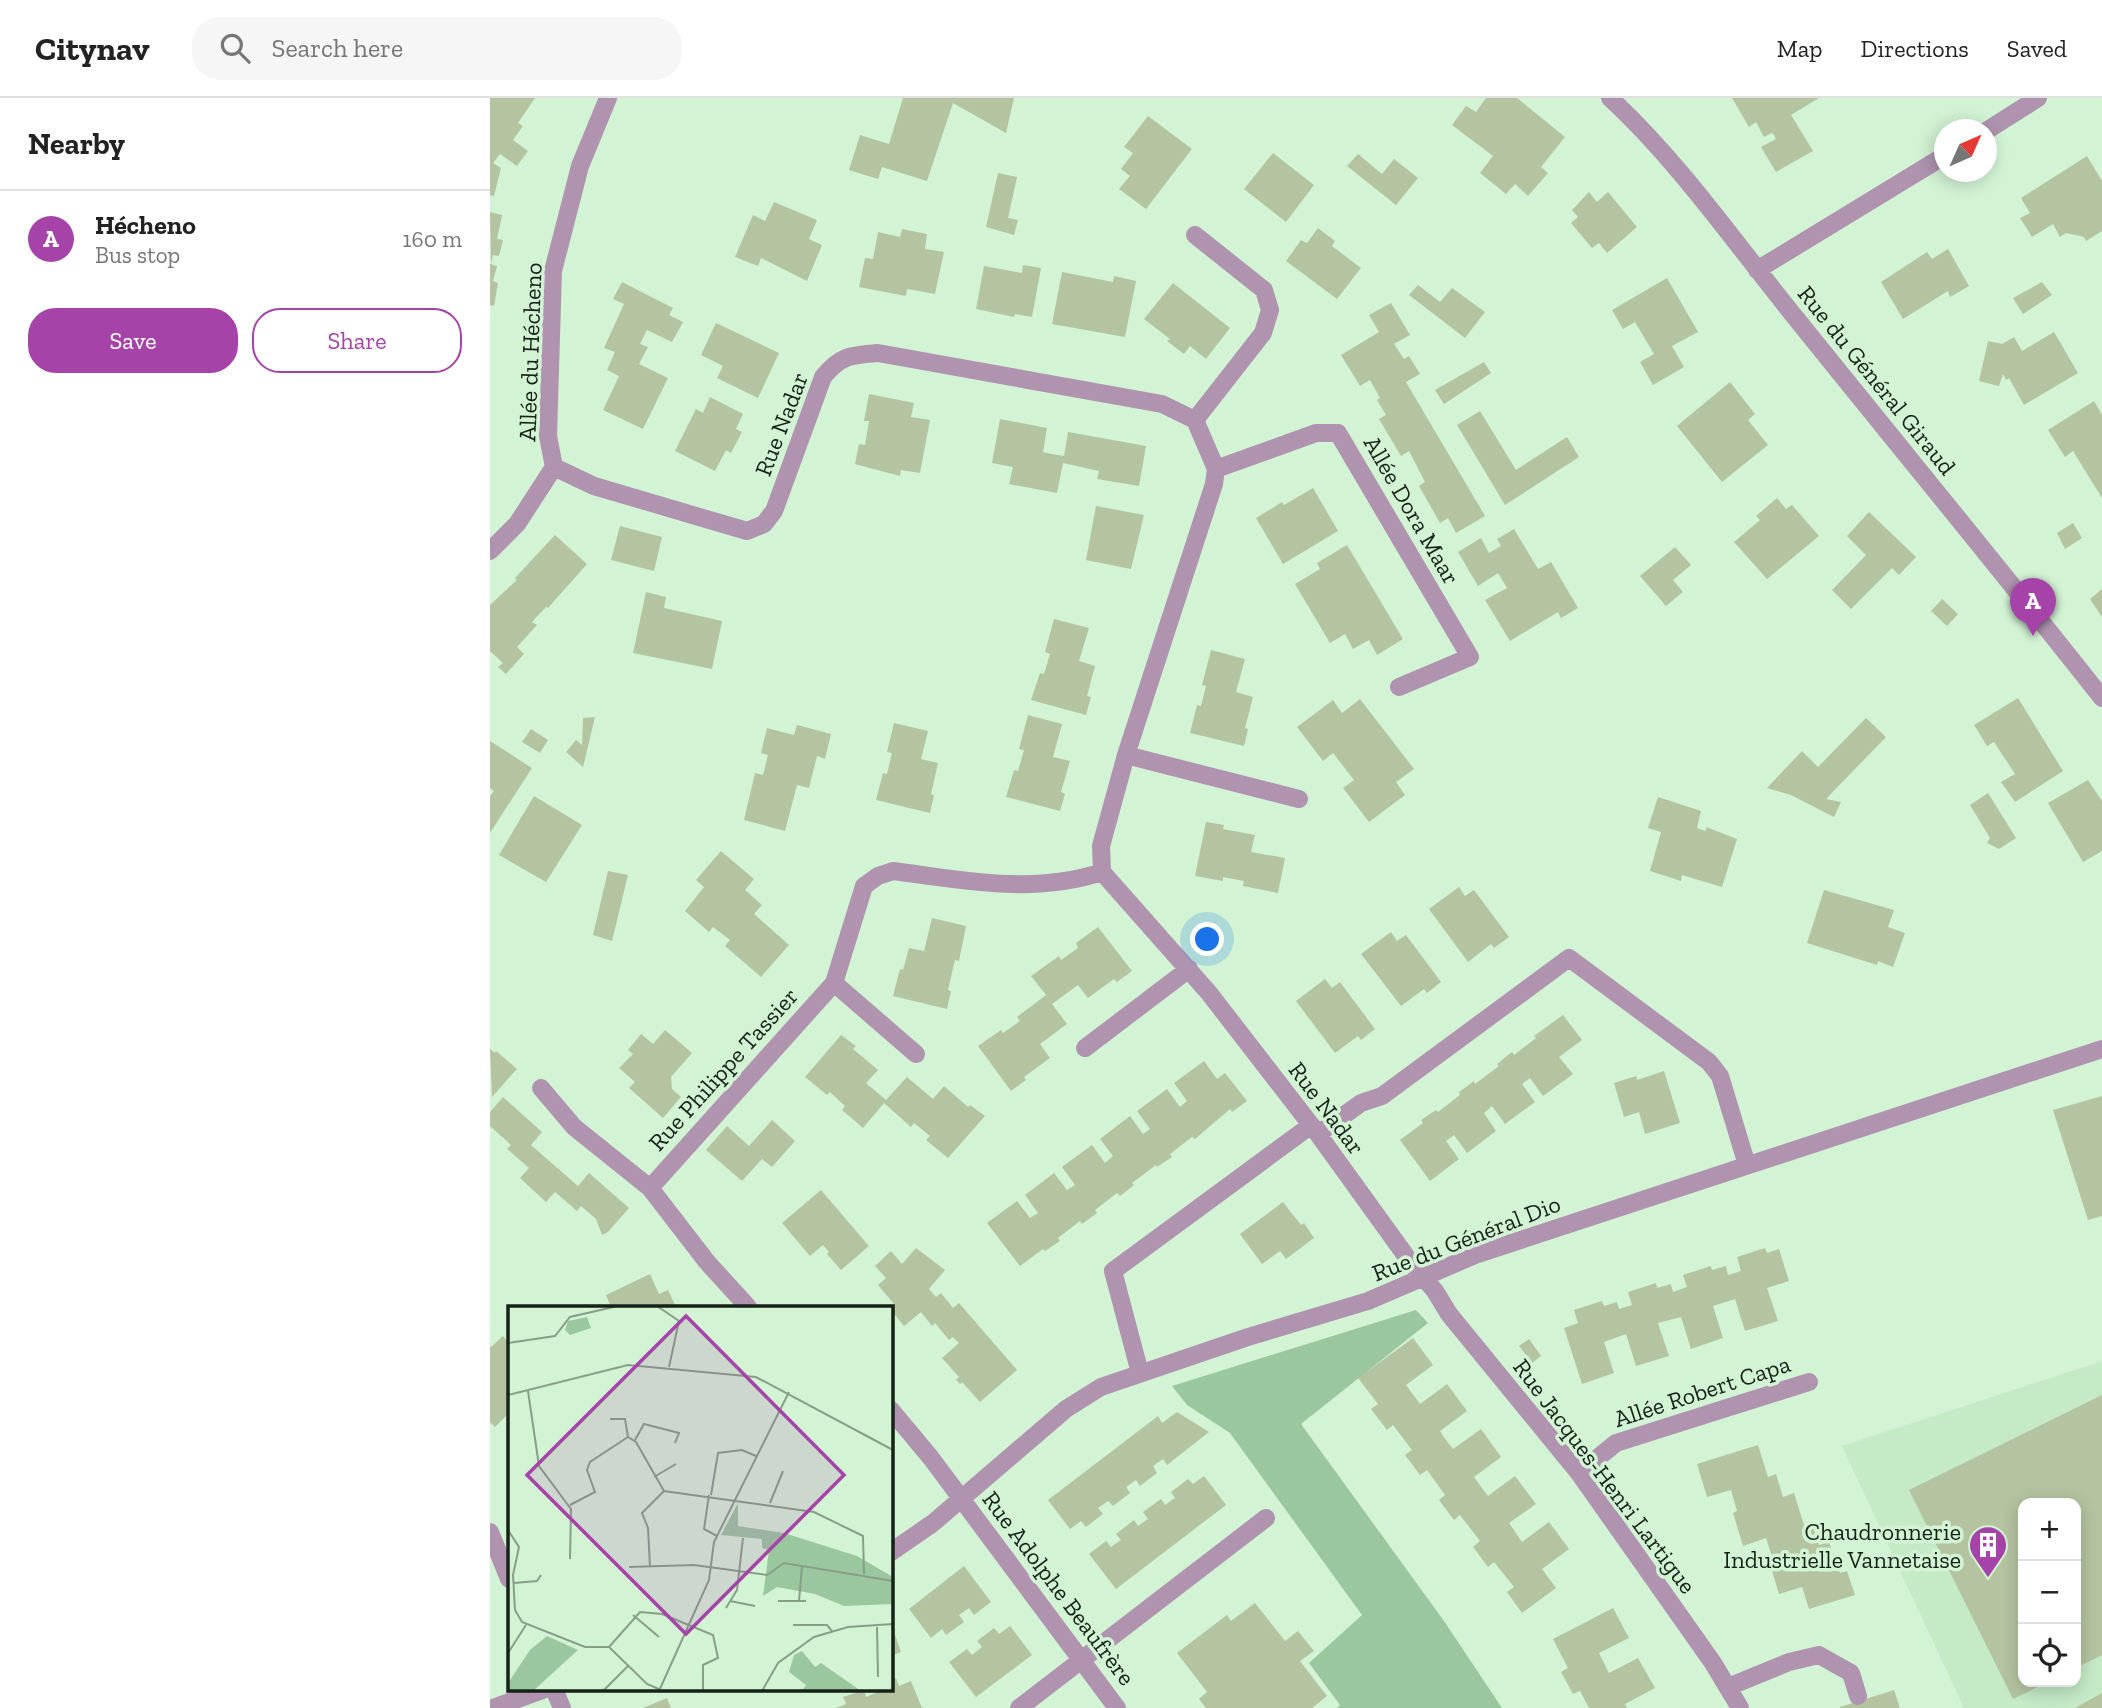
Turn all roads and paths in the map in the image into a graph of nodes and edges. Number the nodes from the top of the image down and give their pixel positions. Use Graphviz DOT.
graph roads {
  1 [pos="608,98"];
  2 [pos="1610,98"];
  3 [pos="2038,98"];
  4 [pos="1997,124"];
  5 [pos="1934,162"];
  6 [pos="1195,235"];
  7 [pos="1756,270"];
  8 [pos="1195,420"];
  9 [pos="554,467"];
  10 [pos="1216,468"];
  11 [pos="490,551"];
  12 [pos="1399,687"];
  13 [pos="2102,698"];
  14 [pos="1126,755"];
  15 [pos="1299,799"];
  16 [pos="1102,872"];
  17 [pos="1189,968"];
  18 [pos="834,983"];
  19 [pos="1084,1048"];
  20 [pos="2102,1049"];
  21 [pos="916,1054"];
  22 [pos="541,1088"];
  23 [pos="1314,1130"];
  24 [pos="1747,1165"];
  25 [pos="650,1188"];
  26 [pos="1424,1278"];
  27 [pos="747,1306"];
  28 [pos="1140,1373"];
  29 [pos="1809,1382"];
  30 [pos="892,1411"];
  31 [pos="1579,1473"];
  32 [pos="961,1498"];
  33 [pos="1266,1518"];
  34 [pos="490,1532"];
  35 [pos="892,1551"];
  36 [pos="508,1577"];
  37 [pos="1081,1659"];
  38 [pos="1728,1687"];
  39 [pos="542,1690"];
  40 [pos="554,1690"];
  41 [pos="1858,1696"];
  42 [pos="493,1708"];
  43 [pos="562,1708"];
  44 [pos="1019,1708"];
  45 [pos="1117,1708"];
  46 [pos="1740,1708"];
  1 -- 9 [label="street, Allée du Hécheno"];
  2 -- 7 [label="street, Rue du Général Giraud"];
  3 -- 4 [label="street"];
  5 -- 7 [label="street"];
  6 -- 8 [label="street"];
  7 -- 13 [label="street, Rue du Général Giraud"];
  8 -- 9 [label="street, Rue Nadar"];
  8 -- 10 [label="street"];
  9 -- 11 [label="street, Allée du Hécheno"];
  10 -- 12 [label="street, Allée Dora Maar"];
  10 -- 14 [label="street"];
  14 -- 15 [label="street"];
  14 -- 16 [label="street"];
  16 -- 17 [label="street, Rue Nadar"];
  16 -- 18 [label="street, Rue Philippe Tassier"];
  17 -- 19 [label="street"];
  17 -- 23 [label="street, Rue Nadar"];
  18 -- 21 [label="street, Rue Philippe Tassier"];
  18 -- 25 [label="street, Rue Philippe Tassier"];
  20 -- 24 [label="street, Rue du Général Dio"];
  22 -- 25 [label="street"];
  23 -- 24 [label="street"];
  23 -- 26 [label="street, Rue Nadar"];
  23 -- 28 [label="street"];
  24 -- 26 [label="street, Rue du Général Dio"];
  25 -- 27 [label="street"];
  26 -- 28 [label="street, Rue du Général Dio"];
  26 -- 31 [label="street, Rue Jacques-Henri Lartigue"];
  28 -- 32 [label="street, Rue du Général Dio"];
  29 -- 31 [label="street, Allée Robert Capa"];
  30 -- 32 [label="street, Rue Adolphe Beaufrère"];
  31 -- 38 [label="street, Rue Jacques-Henri Lartigue"];
  32 -- 35 [label="street, Rue du Général Dio"];
  32 -- 37 [label="street, Rue Adolphe Beaufrère"];
  33 -- 37 [label="street"];
  34 -- 36 [label="street"];
  37 -- 44 [label="street"];
  37 -- 45 [label="street, Rue Adolphe Beaufrère"];
  38 -- 41 [label="street"];
  38 -- 46 [label="street, Rue Jacques-Henri Lartigue"];
  39 -- 42 [label="street"];
  40 -- 43 [label="street"];
}
